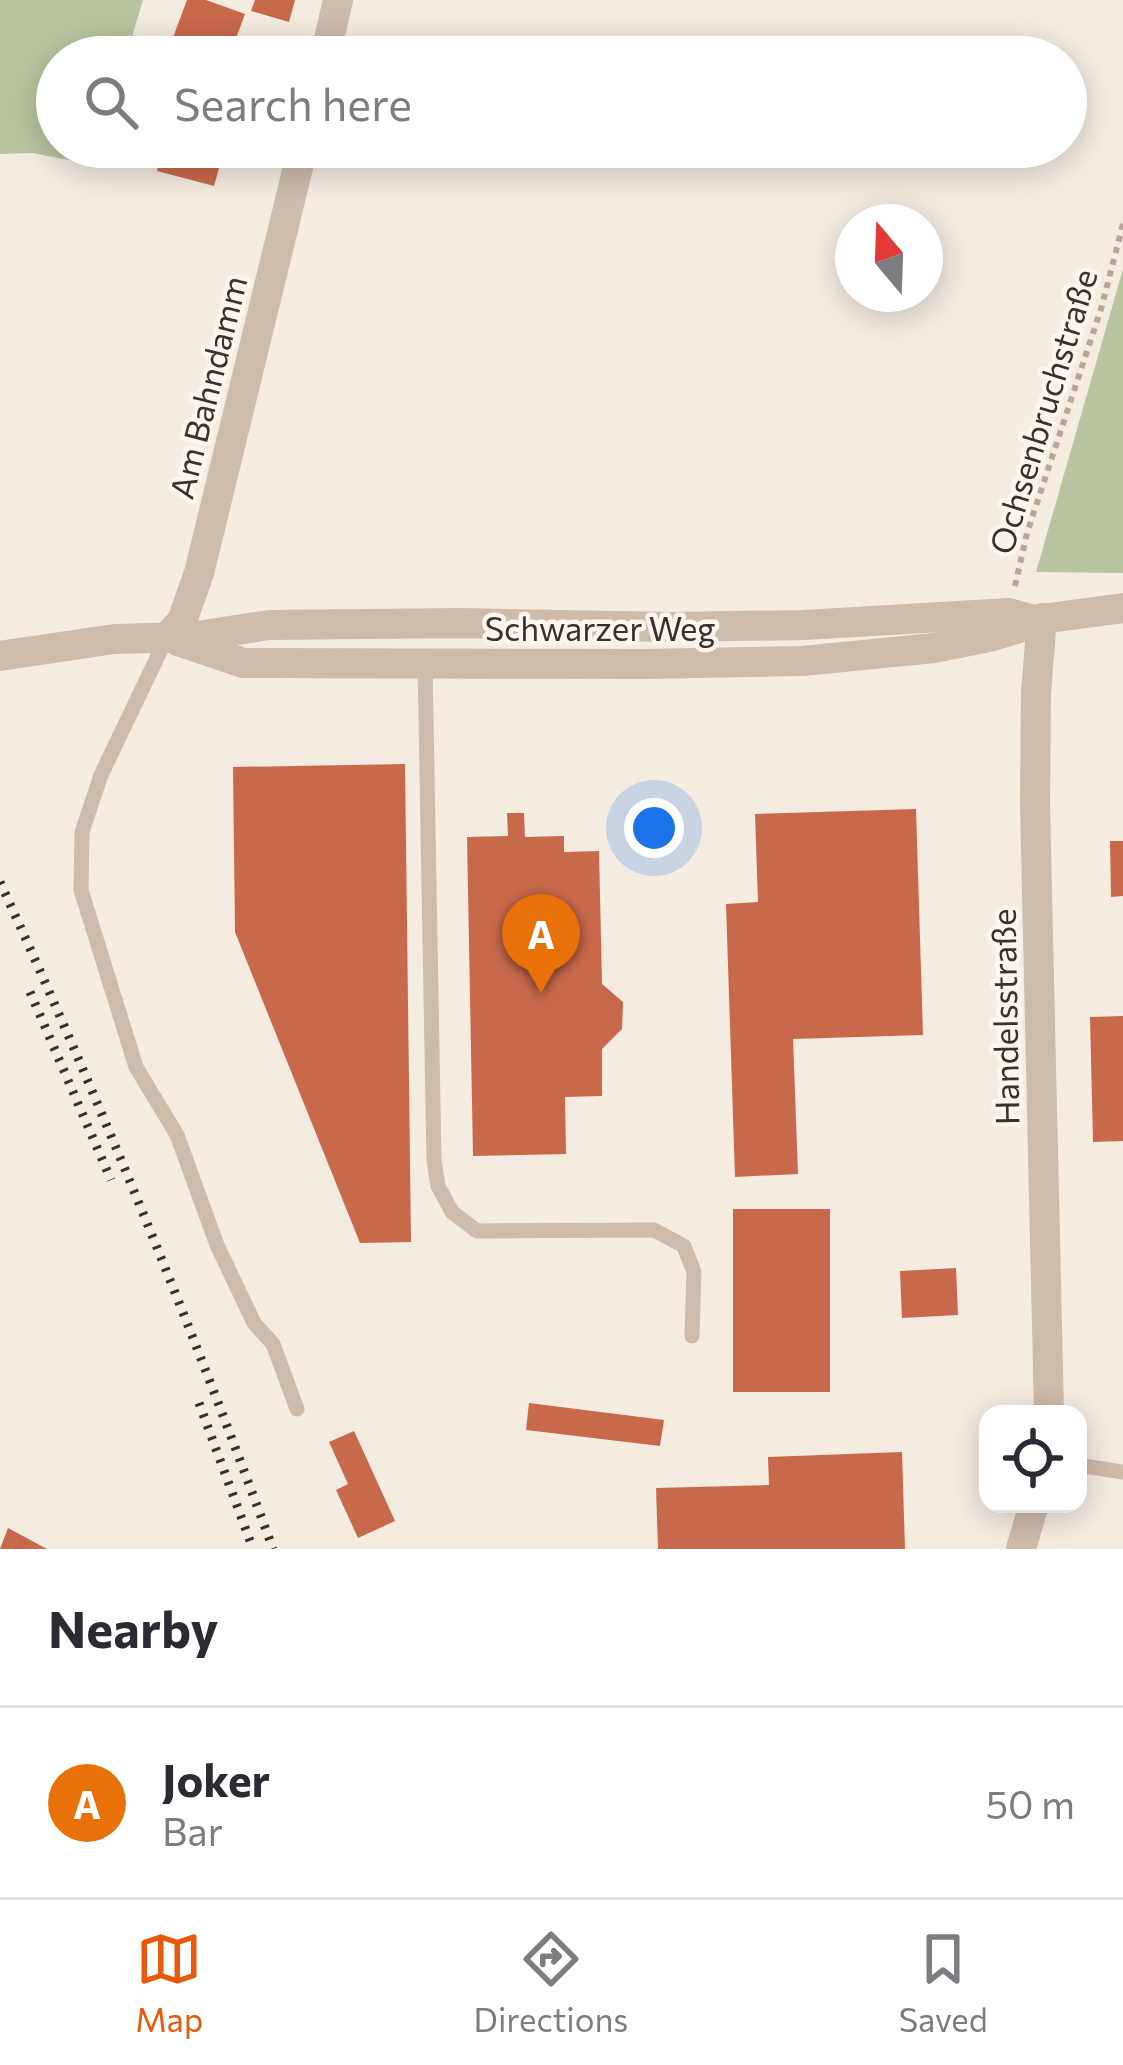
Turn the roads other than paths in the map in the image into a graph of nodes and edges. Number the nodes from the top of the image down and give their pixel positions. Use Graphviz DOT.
graph roads {
  1 [pos="338,0"];
  2 [pos="330,36"];
  3 [pos="298,168"];
  4 [pos="1123,608"];
  5 [pos="1028,617"];
  6 [pos="167,638"];
  7 [pos="0,656"];
  8 [pos="425,664"];
  9 [pos="692,1336"];
  10 [pos="1049,1405"];
  11 [pos="297,1409"];
  12 [pos="1087,1466"];
  13 [pos="1123,1472"];
  14 [pos="1031,1513"];
  15 [pos="1021,1549"];
  1 -- 2 [label="street"];
  3 -- 6 [label="street, Am Bahndamm"];
  4 -- 5 [label="street, Schwarzer Weg"];
  5 -- 6 [label="street, Schwarzer Weg"];
  5 -- 8 [label="street, Schwarzer Weg"];
  5 -- 10 [label="street, Handelsstraße"];
  6 -- 7 [label="street, Schwarzer Weg"];
  6 -- 8 [label="street, Schwarzer Weg"];
  6 -- 11 [label="lane"];
  8 -- 9 [label="lane"];
  12 -- 13 [label="lane"];
  14 -- 15 [label="street"];
}
